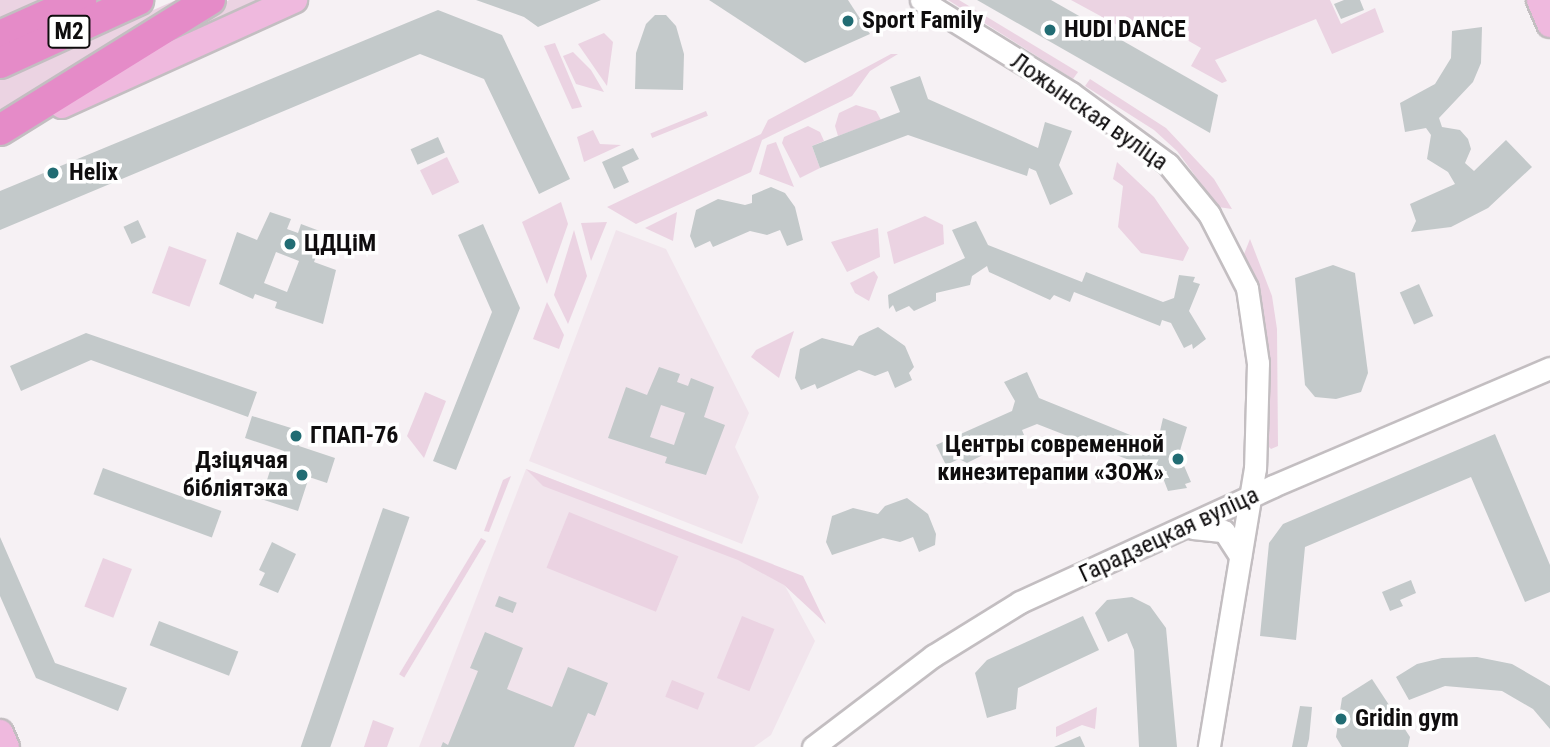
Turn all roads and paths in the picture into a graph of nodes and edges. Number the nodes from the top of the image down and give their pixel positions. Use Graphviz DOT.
graph roads {
  1 [pos="81,0"];
  2 [pos="138,0"];
  3 [pos="210,0"];
  4 [pos="294,0"];
  5 [pos="920,0"];
  6 [pos="1539,0"];
  7 [pos="1550,24"];
  8 [pos="0,36"];
  9 [pos="0,63"];
  10 [pos="0,132"];
  11 [pos="1550,368"];
  12 [pos="1255,468"];
  13 [pos="1273,486"];
  14 [pos="1249,500"];
  15 [pos="1187,528"];
  16 [pos="1240,556"];
  17 [pos="0,733"];
  18 [pos="6,747"];
  19 [pos="813,747"];
  20 [pos="1209,747"];
  1 -- 8 [label="highway, М2"];
  2 -- 9 [label="highway, М2"];
  3 -- 10 [label="highway"];
  4 -- 10 [label="main road"];
  5 -- 12 [label="street, Ложынская вуліца"];
  6 -- 7 [label="main road"];
  11 -- 13 [label="street, Гарадзецкая вуліца"];
  12 -- 13 [label="street"];
  12 -- 14 [label="street, Ложынская вуліца"];
  13 -- 14 [label="street, Гарадзецкая вуліца"];
  14 -- 15 [label="street, Гарадзецкая вуліца"];
  14 -- 16 [label="street, Ложынская вуліца"];
  15 -- 16 [label="street"];
  15 -- 19 [label="street, Гарадзецкая вуліца"];
  16 -- 20 [label="street, Ложынская вуліца"];
  17 -- 18 [label="main road"];
}
